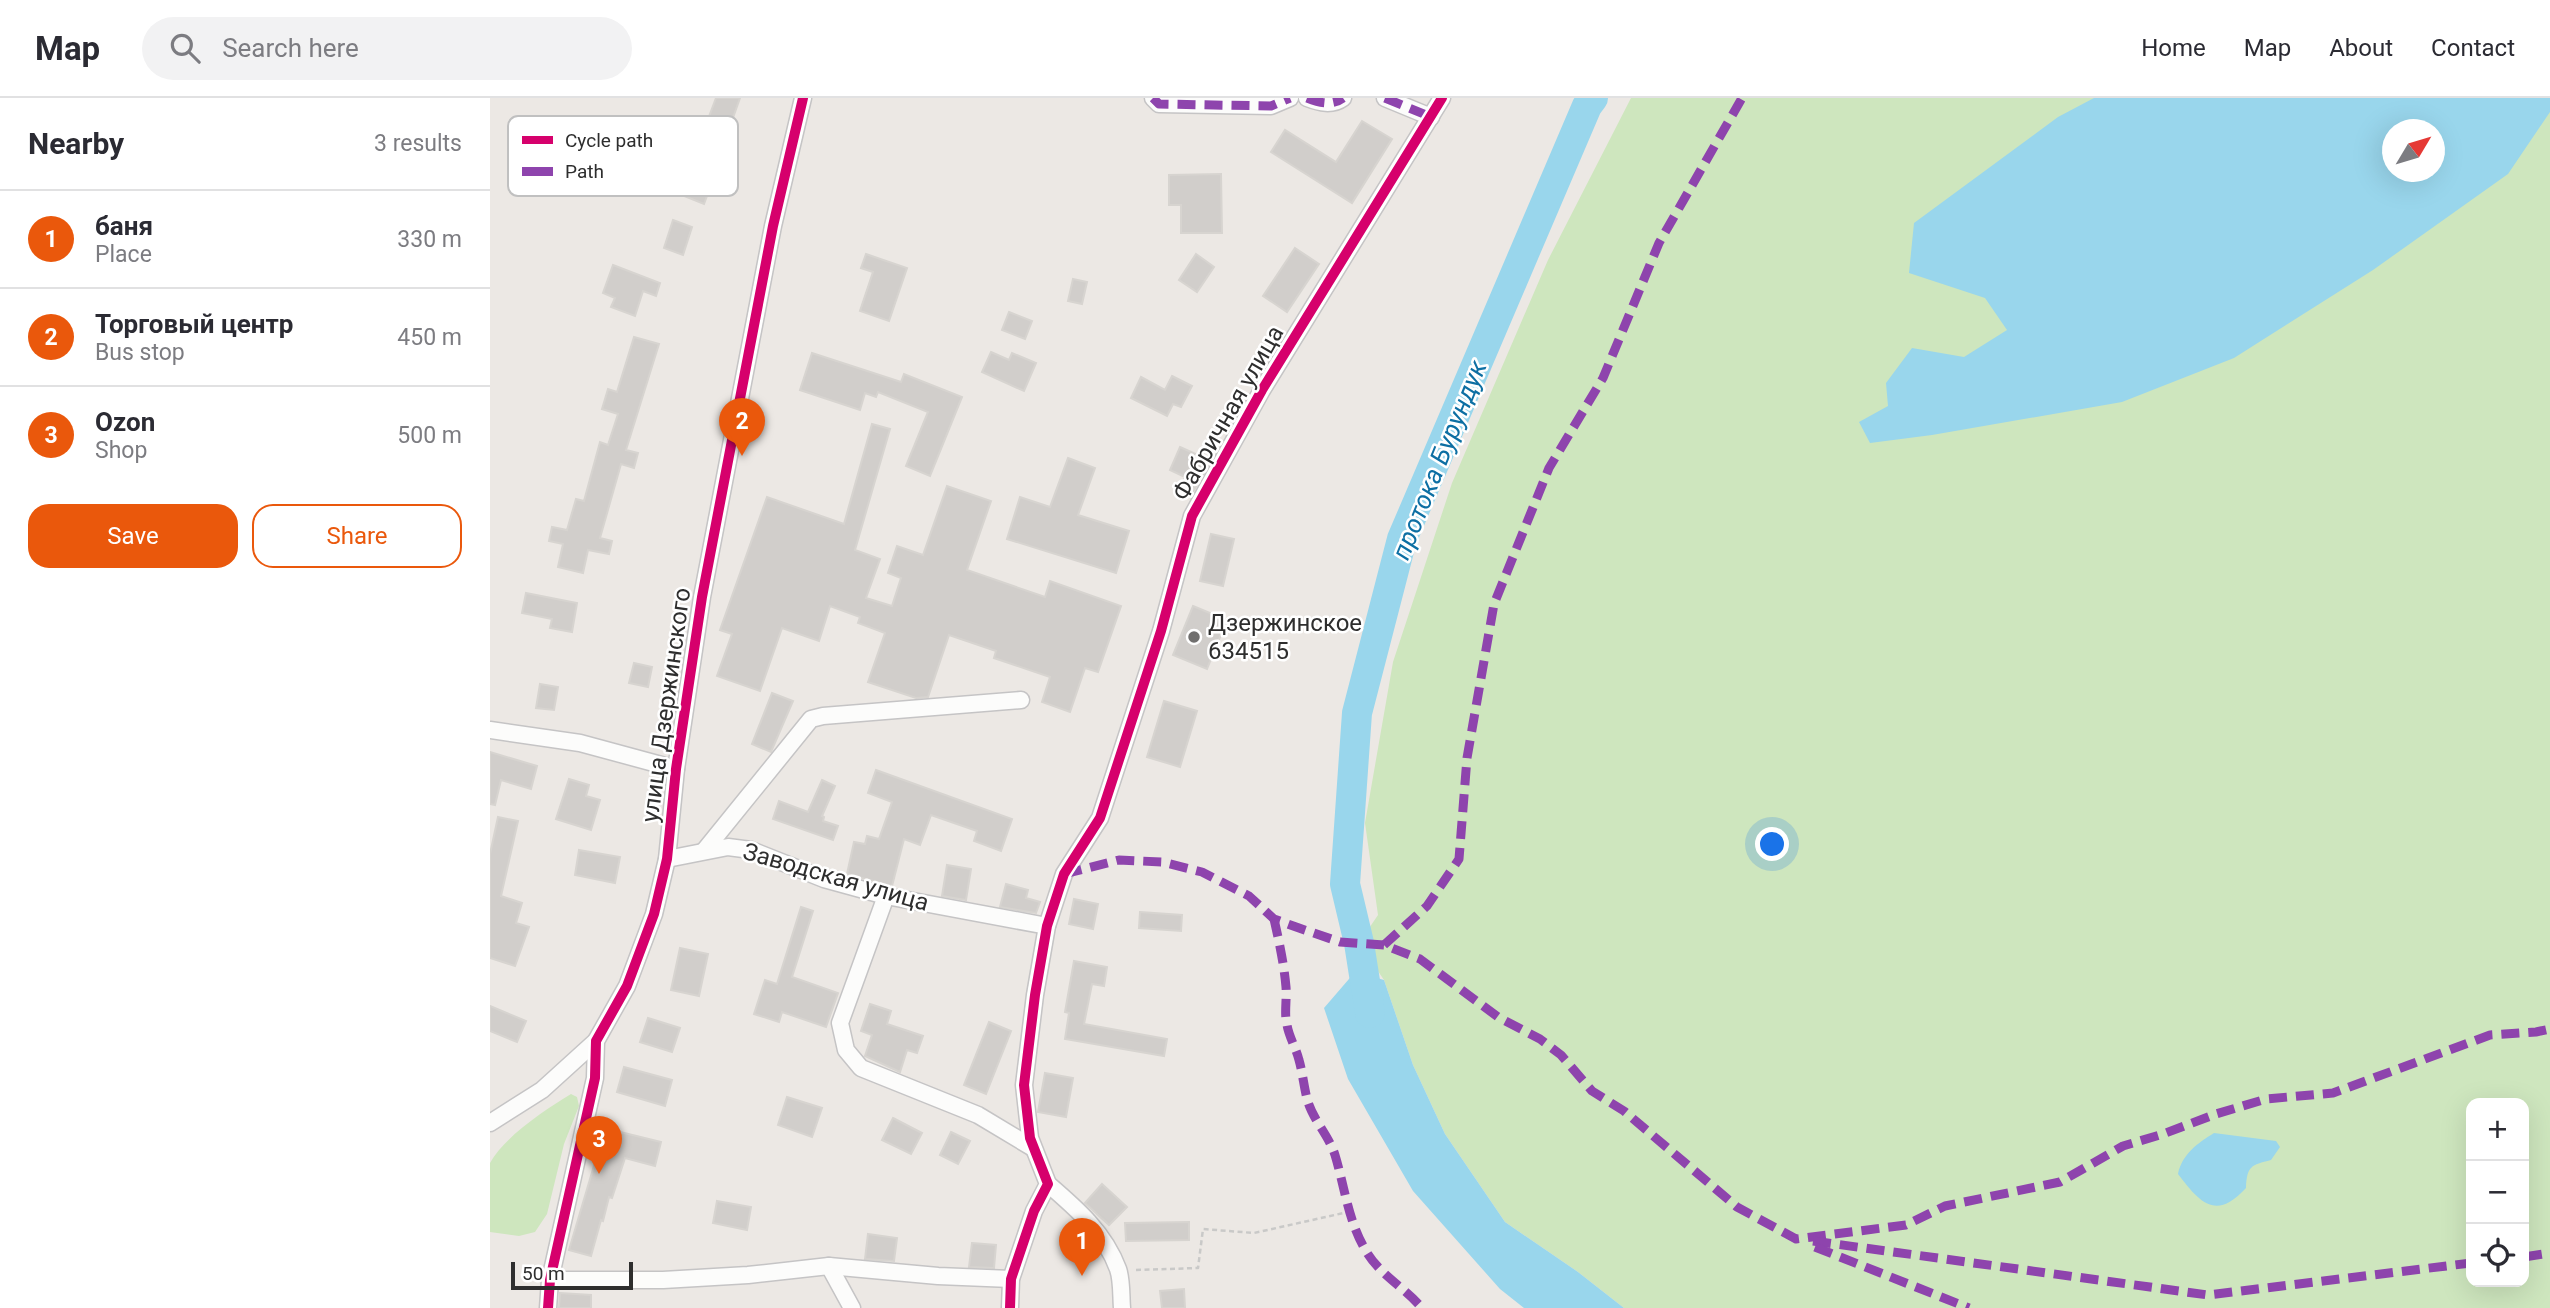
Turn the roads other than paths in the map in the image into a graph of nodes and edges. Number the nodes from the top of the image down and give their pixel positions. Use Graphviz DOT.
graph roads {
  1 [pos="803,98"];
  2 [pos="1153,98"];
  3 [pos="1290,98"];
  4 [pos="1307,98"];
  5 [pos="1343,98"];
  6 [pos="1385,98"];
  7 [pos="1442,98"];
  8 [pos="1431,117"];
  9 [pos="1021,700"];
  10 [pos="490,730"];
  11 [pos="676,769"];
  12 [pos="704,850"];
  13 [pos="667,859"];
  14 [pos="886,896"];
  15 [pos="1047,926"];
  16 [pos="596,1041"];
  17 [pos="490,1122"];
  18 [pos="1033,1148"];
  19 [pos="1048,1184"];
  20 [pos="830,1266"];
  21 [pos="1011,1279"];
  22 [pos="550,1280"];
  23 [pos="847,1305"];
  24 [pos="548,1308"];
  25 [pos="1010,1308"];
  26 [pos="1122,1308"];
  1 -- 11 [label="street, улица Дзержинского"];
  2 -- 3 [label="street"];
  4 -- 5 [label="street"];
  6 -- 8 [label="street"];
  7 -- 8 [label="street, Фабричная улица"];
  8 -- 15 [label="street, Фабричная улица"];
  9 -- 12 [label="street"];
  10 -- 11 [label="street"];
  11 -- 13 [label="street, улица Дзержинского"];
  12 -- 13 [label="street, Заводская улица"];
  12 -- 14 [label="street, Заводская улица"];
  13 -- 16 [label="street, улица Дзержинского"];
  14 -- 15 [label="street, Заводская улица"];
  14 -- 18 [label="street"];
  15 -- 18 [label="street"];
  16 -- 17 [label="street"];
  16 -- 22 [label="street, улица Дзержинского"];
  18 -- 19 [label="street"];
  19 -- 21 [label="street"];
  19 -- 26 [label="street"];
  20 -- 21 [label="street"];
  20 -- 22 [label="street"];
  20 -- 23 [label="street"];
  21 -- 25 [label="street"];
  22 -- 24 [label="street, улица Дзержинского"];
}
